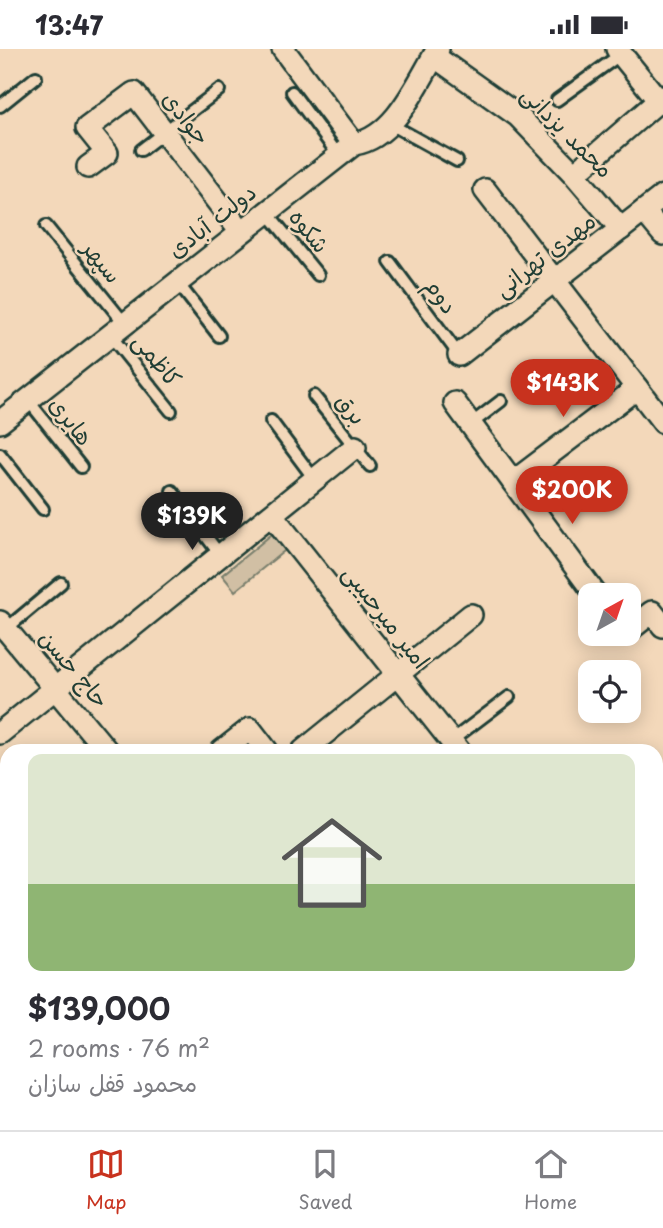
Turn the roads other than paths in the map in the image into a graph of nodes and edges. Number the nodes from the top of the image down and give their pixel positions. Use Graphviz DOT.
graph roads {
  1 [pos="283,49"];
  2 [pos="432,51"];
  3 [pos="619,51"];
  4 [pos="36,77"];
  5 [pos="219,90"];
  6 [pos="292,92"];
  7 [pos="661,99"];
  8 [pos="557,100"];
  9 [pos="0,106"];
  10 [pos="391,125"];
  11 [pos="164,132"];
  12 [pos="141,150"];
  13 [pos="346,150"];
  14 [pos="457,161"];
  15 [pos="88,167"];
  16 [pos="574,174"];
  17 [pos="485,190"];
  18 [pos="663,196"];
  19 [pos="644,211"];
  20 [pos="267,212"];
  21 [pos="46,226"];
  22 [pos="621,229"];
  23 [pos="241,232"];
  24 [pos="663,234"];
  25 [pos="390,262"];
  26 [pos="318,275"];
  27 [pos="554,281"];
  28 [pos="177,282"];
  29 [pos="118,330"];
  30 [pos="219,336"];
  31 [pos="459,355"];
  32 [pos="637,388"];
  33 [pos="314,396"];
  34 [pos="28,400"];
  35 [pos="501,401"];
  36 [pos="455,403"];
  37 [pos="171,411"];
  38 [pos="271,421"];
  39 [pos="0,422"];
  40 [pos="663,422"];
  41 [pos="471,424"];
  42 [pos="355,447"];
  43 [pos="0,454"];
  44 [pos="370,466"];
  45 [pos="81,467"];
  46 [pos="315,480"];
  47 [pos="513,482"];
  48 [pos="172,491"];
  49 [pos="43,509"];
  50 [pos="272,515"];
  51 [pos="221,556"];
  52 [pos="61,583"];
  53 [pos="587,583"];
  54 [pos="471,615"];
  55 [pos="641,621"];
  56 [pos="3,625"];
  57 [pos="663,626"];
  58 [pos="397,673"];
  59 [pos="56,689"];
  60 [pos="509,697"];
  61 [pos="0,733"];
  62 [pos="101,744"];
  63 [pos="231,744"];
  64 [pos="262,744"];
  65 [pos="311,744"];
  66 [pos="453,744"];
  67 [pos="457,744"];
  1 -- 13 [label="street"];
  2 -- 10 [label="street, دولت آبادی"];
  2 -- 16 [label="street, محمد یزدانی"];
  3 -- 7 [label="street"];
  3 -- 8 [label="lane"];
  4 -- 9 [label="lane"];
  5 -- 11 [label="lane"];
  6 -- 13 [label="lane"];
  7 -- 16 [label="street"];
  10 -- 13 [label="street, دولت آبادی"];
  10 -- 14 [label="lane"];
  11 -- 12 [label="lane"];
  11 -- 15 [label="street, جوادی"];
  11 -- 23 [label="street, جوادی"];
  13 -- 20 [label="street, دولت آبادی"];
  16 -- 22 [label="street, محمد یزدانی"];
  17 -- 27 [label="street"];
  18 -- 19 [label="street, مهدی تهرانی"];
  19 -- 22 [label="street, مهدی تهرانی"];
  19 -- 24 [label="street"];
  20 -- 23 [label="street, دولت آبادی"];
  20 -- 26 [label="lane, شکوه"];
  21 -- 29 [label="lane, سپهر"];
  22 -- 27 [label="street, مهدی تهرانی"];
  23 -- 28 [label="street, دولت آبادی"];
  25 -- 31 [label="lane, دوم"];
  27 -- 31 [label="street, مهدی تهرانی"];
  27 -- 32 [label="street"];
  28 -- 29 [label="street, دولت آبادی"];
  28 -- 30 [label="lane"];
  29 -- 34 [label="street, دولت آبادی"];
  29 -- 37 [label="lane, کاظمی"];
  32 -- 40 [label="street"];
  32 -- 47 [label="street"];
  33 -- 42 [label="lane, برق"];
  34 -- 39 [label="street, دولت آبادی"];
  34 -- 45 [label="lane, هایری"];
  35 -- 41 [label="lane"];
  36 -- 41 [label="street"];
  38 -- 46 [label="lane"];
  41 -- 47 [label="street"];
  42 -- 44 [label="lane, برق"];
  42 -- 46 [label="street"];
  43 -- 49 [label="lane"];
  46 -- 50 [label="street"];
  47 -- 53 [label="street"];
  48 -- 51 [label="lane"];
  50 -- 51 [label="street"];
  50 -- 58 [label="street, امیر میرحبیبی"];
  51 -- 59 [label="street"];
  52 -- 56 [label="lane"];
  54 -- 58 [label="street"];
  55 -- 57 [label="street"];
  56 -- 59 [label="street, حاج حسن"];
  58 -- 65 [label="street"];
  58 -- 66 [label="street, امیر میرحبیبی"];
  59 -- 61 [label="street"];
  59 -- 62 [label="street, حاج حسن"];
  60 -- 67 [label="lane"];
  63 -- 64 [label="street"];
}
